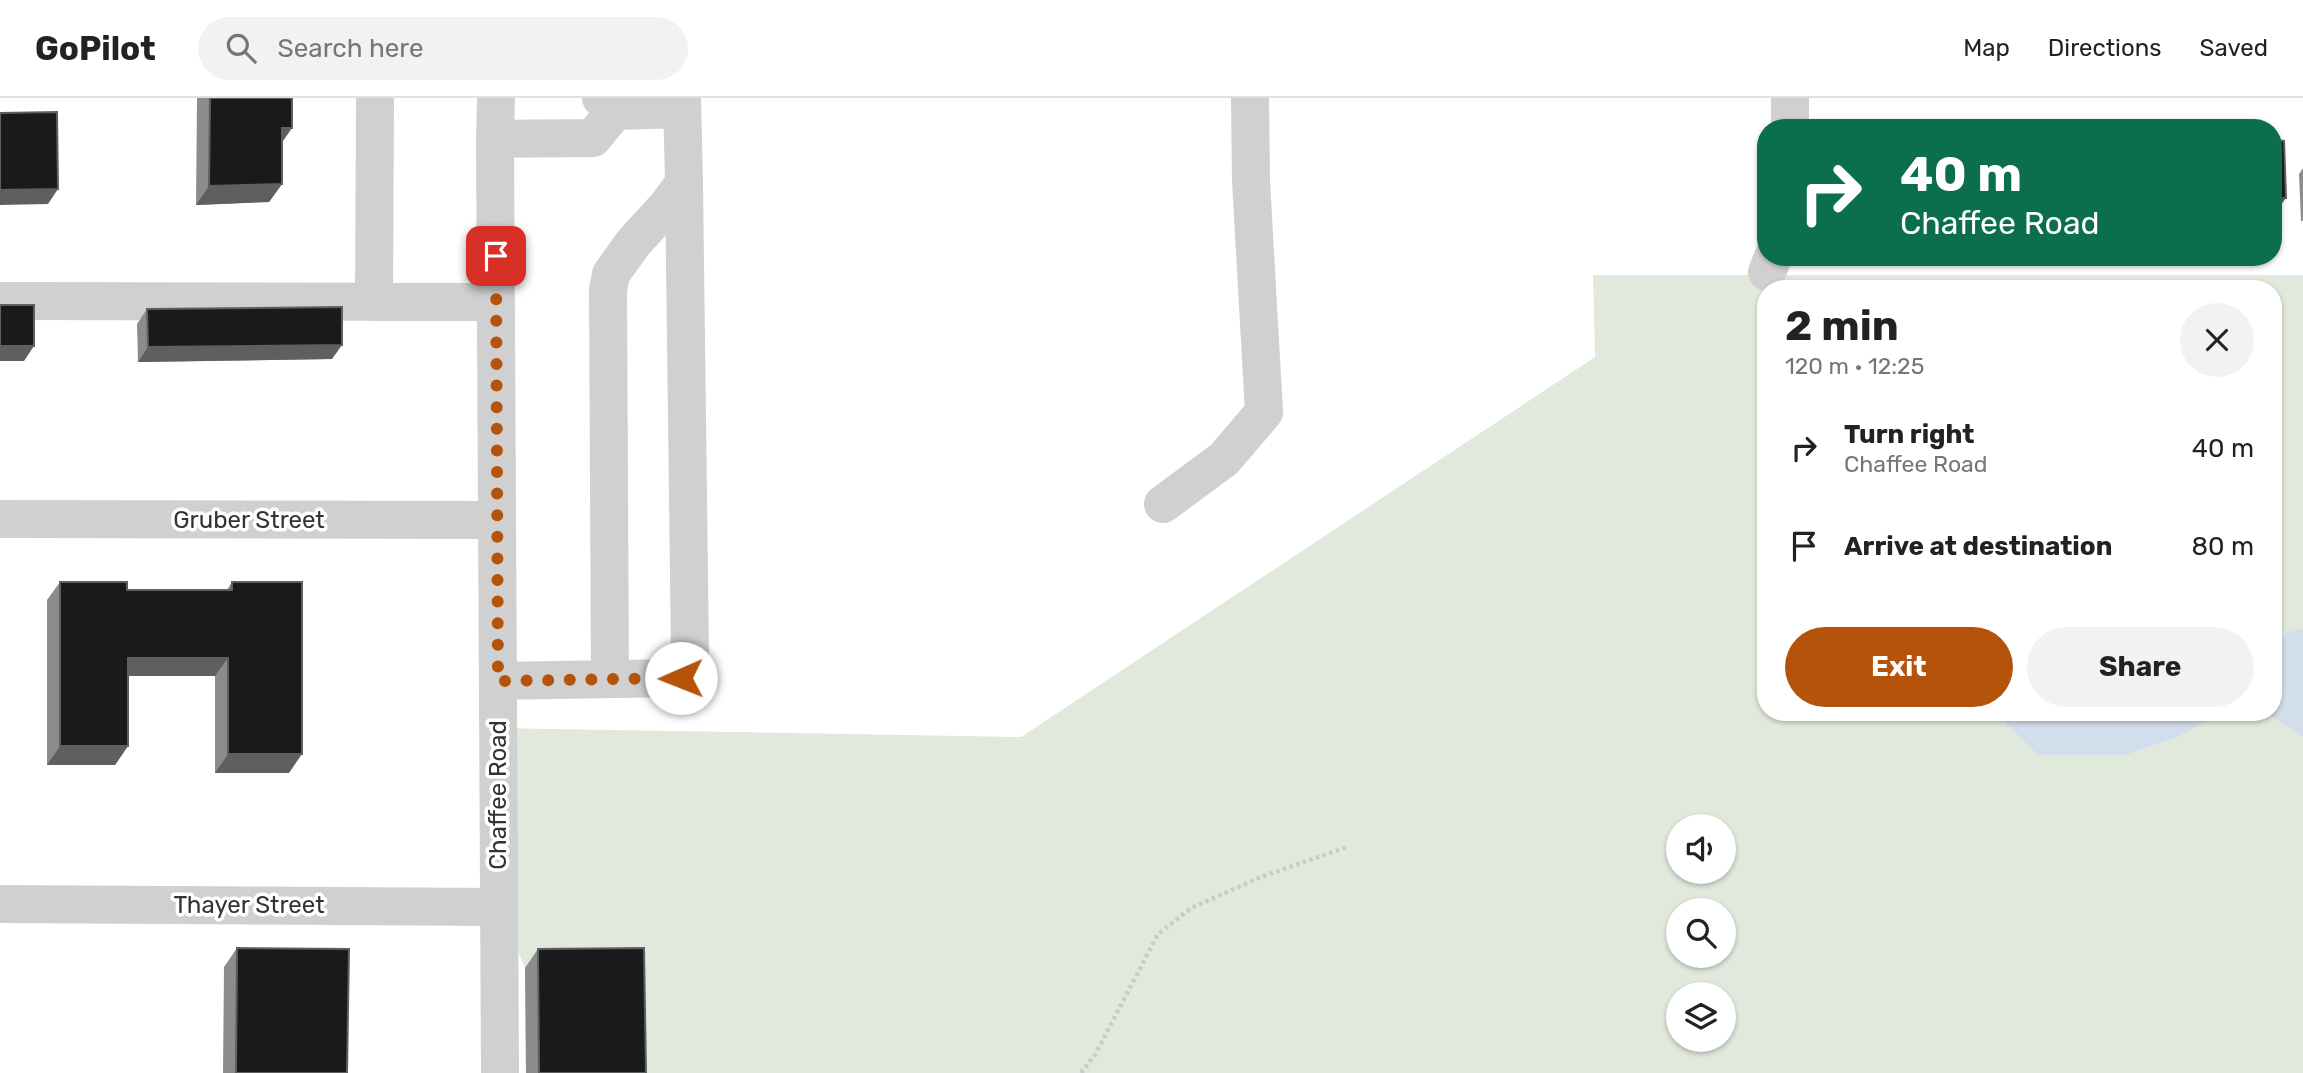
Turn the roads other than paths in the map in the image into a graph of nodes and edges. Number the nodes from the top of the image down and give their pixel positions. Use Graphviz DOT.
graph roads {
  1 [pos="375,98"];
  2 [pos="496,98"];
  3 [pos="1250,98"];
  4 [pos="1790,98"];
  5 [pos="610,102"];
  6 [pos="682,104"];
  7 [pos="1790,119"];
  8 [pos="495,139"];
  9 [pos="684,183"];
  10 [pos="0,301"];
  11 [pos="374,302"];
  12 [pos="496,302"];
  13 [pos="1163,504"];
  14 [pos="0,519"];
  15 [pos="497,520"];
  16 [pos="610,679"];
  17 [pos="498,681"];
  18 [pos="0,904"];
  19 [pos="499,906"];
  20 [pos="500,1073"];
  1 -- 11 [label="street"];
  2 -- 8 [label="street, Chaffee Road"];
  3 -- 13 [label="street"];
  4 -- 7 [label="street"];
  5 -- 6 [label="street"];
  5 -- 8 [label="street"];
  6 -- 9 [label="street"];
  8 -- 12 [label="street, Chaffee Road"];
  9 -- 16 [label="street"];
  9 -- 16 [label="street"];
  10 -- 11 [label="street"];
  11 -- 12 [label="street"];
  12 -- 15 [label="street, Chaffee Road"];
  14 -- 15 [label="street, Gruber Street"];
  15 -- 17 [label="street, Chaffee Road"];
  16 -- 17 [label="street"];
  17 -- 19 [label="street, Chaffee Road"];
  18 -- 19 [label="street, Thayer Street"];
  19 -- 20 [label="street, Chaffee Road"];
}
